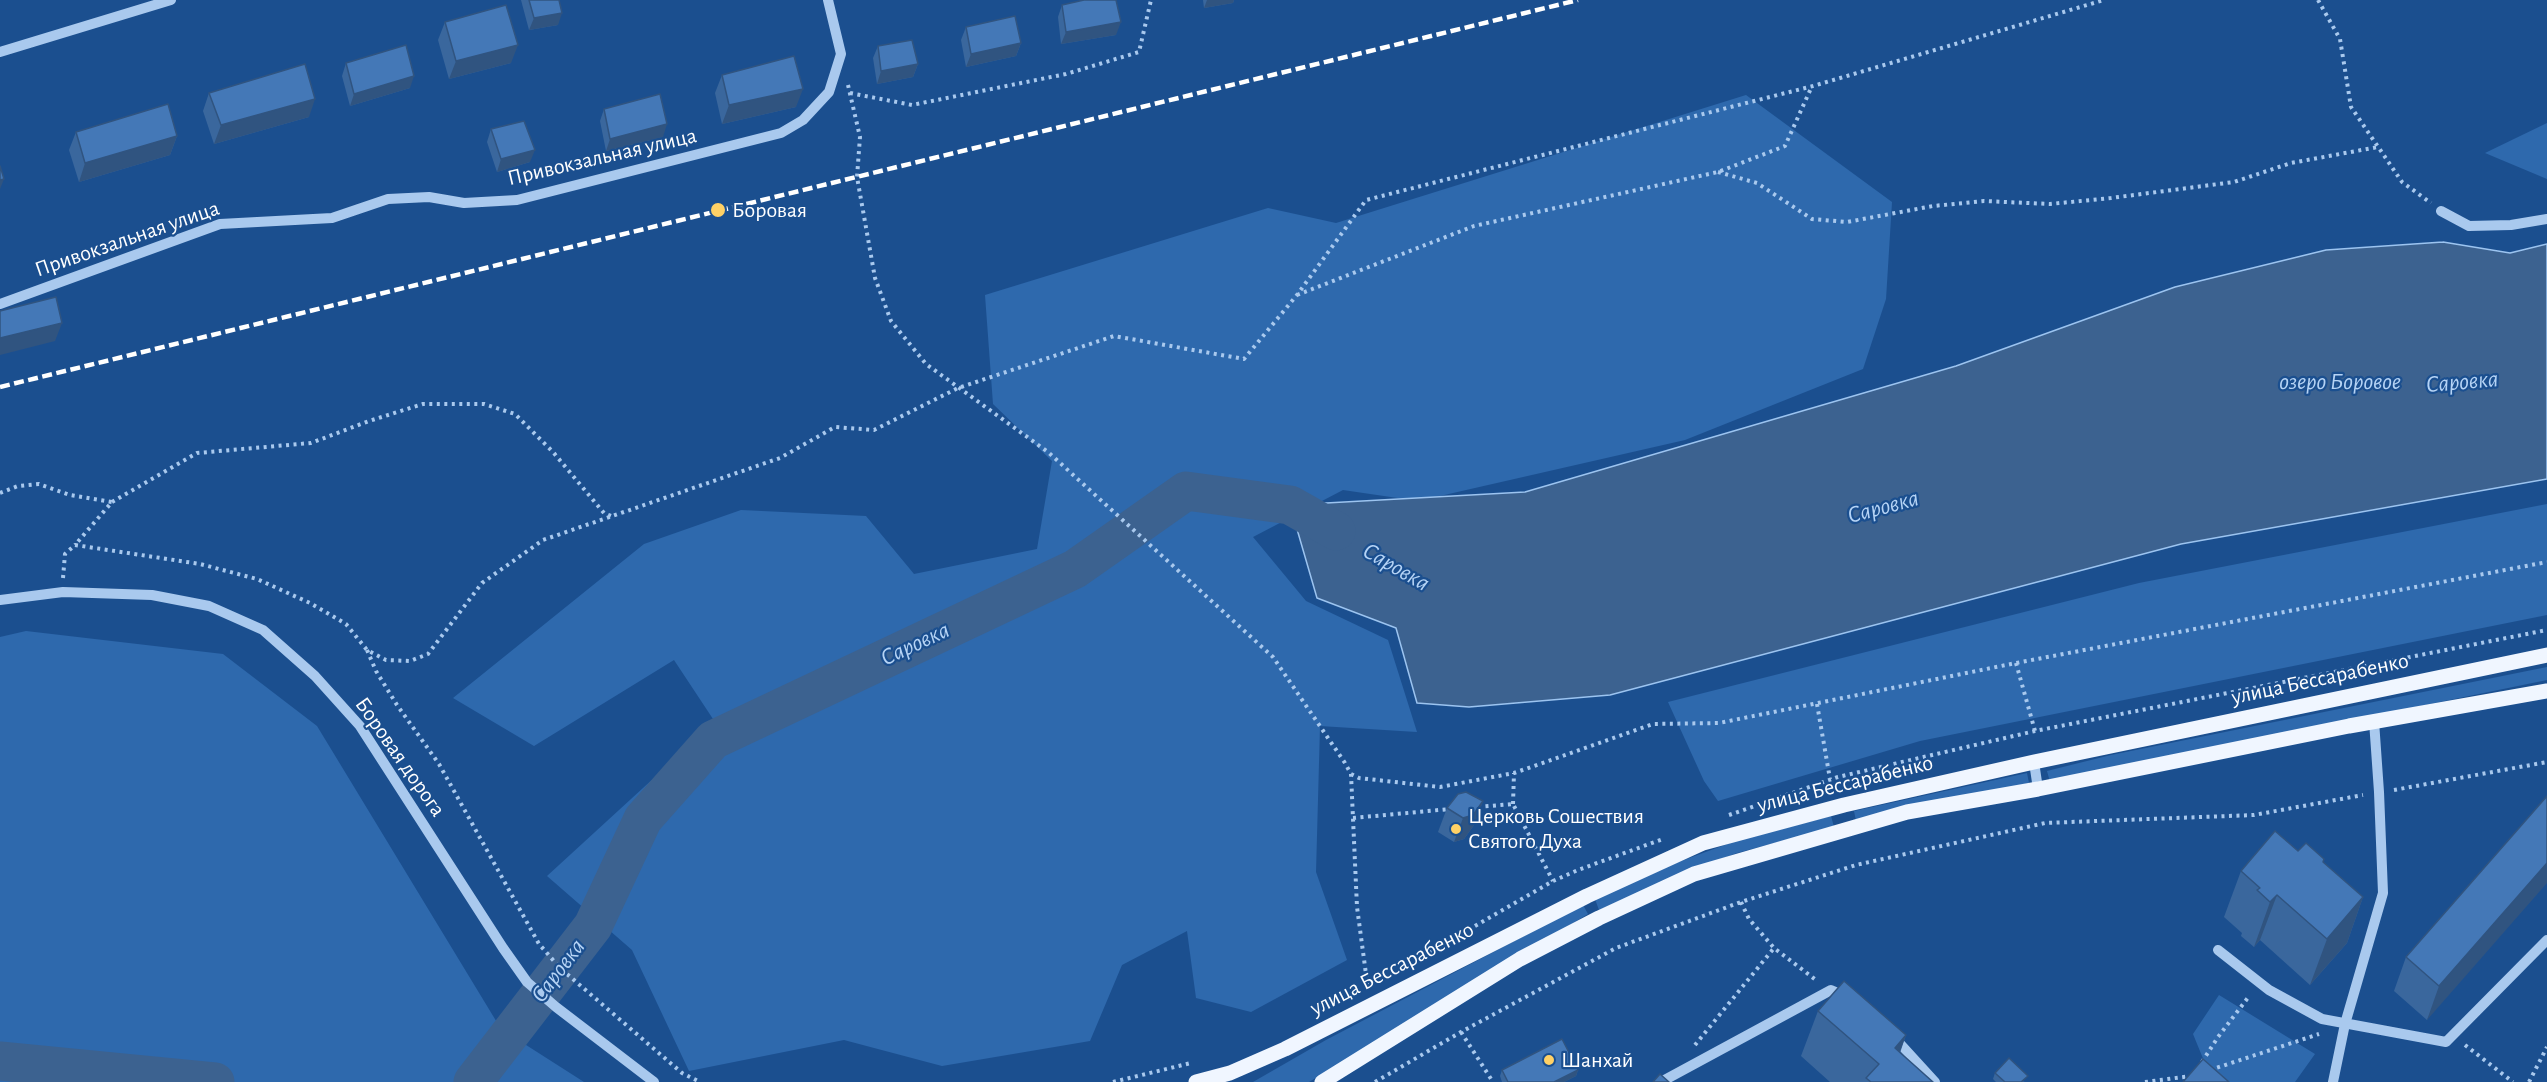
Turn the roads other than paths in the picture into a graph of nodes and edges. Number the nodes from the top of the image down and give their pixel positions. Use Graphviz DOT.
graph roads {
  1 [pos="171,0"];
  2 [pos="828,0"];
  3 [pos="0,52"];
  4 [pos="2441,211"];
  5 [pos="2547,219"];
  6 [pos="0,304"];
  7 [pos="0,600"];
  8 [pos="2547,655"];
  9 [pos="2547,691"];
  10 [pos="2374,721"];
  11 [pos="2034,762"];
  12 [pos="2038,789"];
  13 [pos="2547,940"];
  14 [pos="2218,950"];
  15 [pos="1861,1001"];
  16 [pos="2345,1024"];
  17 [pos="1883,1026"];
  18 [pos="654,1082"];
  19 [pos="1196,1082"];
  20 [pos="1322,1082"];
  21 [pos="1660,1082"];
  22 [pos="1935,1082"];
  23 [pos="2332,1082"];
  1 -- 3 [label="street"];
  2 -- 6 [label="street, Привокзальная улица"];
  4 -- 5 [label="street"];
  7 -- 18 [label="street, Боровая дорога"];
  8 -- 11 [label="main road, улица Бессарабенко"];
  9 -- 10 [label="main road, улица Бессарабенко"];
  10 -- 12 [label="main road, улица Бессарабенко"];
  10 -- 16 [label="street"];
  11 -- 12 [label="street"];
  11 -- 19 [label="main road, улица Бессарабенко"];
  12 -- 20 [label="main road, улица Бессарабенко"];
  13 -- 16 [label="street"];
  14 -- 16 [label="street"];
  15 -- 21 [label="street"];
  16 -- 23 [label="street"];
  17 -- 22 [label="street"];
}
